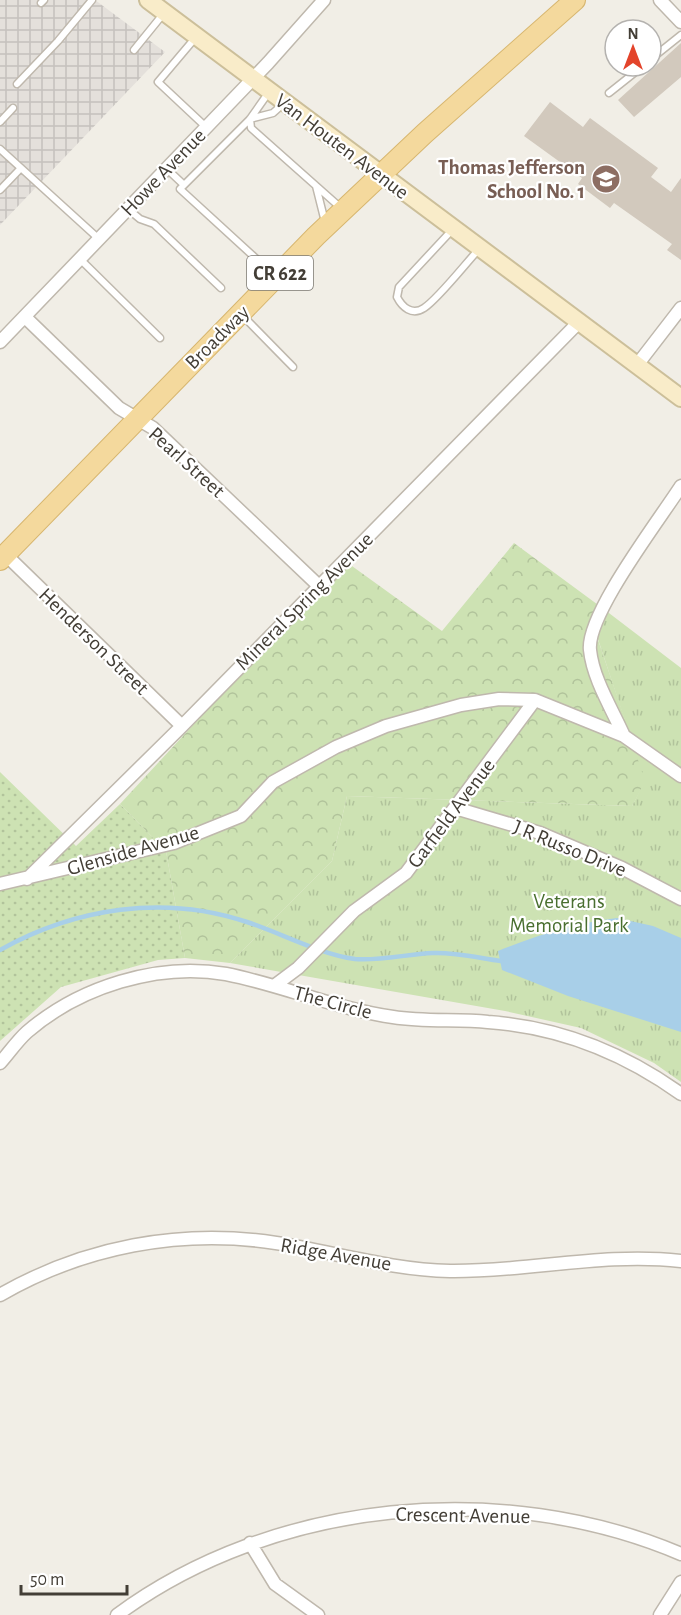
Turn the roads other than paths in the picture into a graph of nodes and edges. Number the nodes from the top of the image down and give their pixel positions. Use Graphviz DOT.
graph roads {
  1 [pos="92,0"];
  2 [pos="148,0"];
  3 [pos="324,0"];
  4 [pos="575,0"];
  5 [pos="660,0"];
  6 [pos="164,12"];
  7 [pos="681,22"];
  8 [pos="681,35"];
  9 [pos="196,36"];
  10 [pos="663,49"];
  11 [pos="134,50"];
  12 [pos="628,78"];
  13 [pos="253,79"];
  14 [pos="17,84"];
  15 [pos="269,91"];
  16 [pos="609,93"];
  17 [pos="285,103"];
  18 [pos="13,108"];
  19 [pos="250,119"];
  20 [pos="0,122"];
  21 [pos="206,127"];
  22 [pos="0,149"];
  23 [pos="21,168"];
  24 [pos="166,169"];
  25 [pos="381,175"];
  26 [pos="316,185"];
  27 [pos="182,187"];
  28 [pos="0,190"];
  29 [pos="128,209"];
  30 [pos="344,210"];
  31 [pos="326,227"];
  32 [pos="453,228"];
  33 [pos="99,239"];
  34 [pos="480,248"];
  35 [pos="80,259"];
  36 [pos="276,277"];
  37 [pos="221,288"];
  38 [pos="681,308"];
  39 [pos="240,314"];
  40 [pos="24,317"];
  41 [pos="579,322"];
  42 [pos="160,338"];
  43 [pos="0,342"];
  44 [pos="637,365"];
  45 [pos="293,367"];
  46 [pos="681,398"];
  47 [pos="136,418"];
  48 [pos="681,486"];
  49 [pos="3,558"];
  50 [pos="319,586"];
  51 [pos="536,700"];
  52 [pos="182,726"];
  53 [pos="624,736"];
  54 [pos="681,776"];
  55 [pos="455,808"];
  56 [pos="27,879"];
  57 [pos="0,884"];
  58 [pos="681,899"];
  59 [pos="274,986"];
  60 [pos="0,1063"];
  61 [pos="681,1094"];
  62 [pos="681,1261"];
  63 [pos="0,1294"];
  64 [pos="250,1543"];
  65 [pos="681,1554"];
  66 [pos="681,1582"];
  67 [pos="117,1615"];
  68 [pos="318,1615"];
  69 [pos="660,1615"];
  1 -- 14 [label="lane"];
  2 -- 6 [label="main road, Van Houten Avenue"];
  3 -- 13 [label="street, Howe Avenue"];
  4 -- 25 [label="main road, Broadway / CR 622"];
  5 -- 7 [label="street"];
  6 -- 9 [label="main road, Van Houten Avenue"];
  6 -- 11 [label="lane"];
  8 -- 10 [label="lane"];
  9 -- 13 [label="main road, Van Houten Avenue"];
  9 -- 21 [label="lane"];
  12 -- 16 [label="lane"];
  13 -- 15 [label="main road, Van Houten Avenue"];
  13 -- 21 [label="street, Howe Avenue"];
  15 -- 17 [label="main road, Van Houten Avenue"];
  15 -- 19 [label="lane"];
  17 -- 19 [label="lane"];
  17 -- 25 [label="main road, Van Houten Avenue"];
  18 -- 20 [label="lane"];
  19 -- 26 [label="lane"];
  19 -- 27 [label="lane"];
  21 -- 24 [label="street, Howe Avenue"];
  22 -- 23 [label="lane"];
  23 -- 28 [label="lane"];
  23 -- 33 [label="lane"];
  24 -- 27 [label="lane"];
  24 -- 29 [label="street, Howe Avenue"];
  25 -- 30 [label="main road, Broadway / CR 622"];
  25 -- 32 [label="main road, Van Houten Avenue"];
  26 -- 30 [label="lane"];
  26 -- 31 [label="lane"];
  27 -- 36 [label="lane"];
  29 -- 33 [label="street, Howe Avenue"];
  29 -- 37 [label="lane"];
  30 -- 31 [label="main road, Broadway / CR 622"];
  31 -- 36 [label="main road, Broadway / CR 622"];
  32 -- 34 [label="main road, Van Houten Avenue"];
  32 -- 34 [label="lane"];
  33 -- 35 [label="street, Howe Avenue"];
  34 -- 41 [label="main road, Van Houten Avenue"];
  35 -- 40 [label="street, Howe Avenue"];
  35 -- 42 [label="lane"];
  36 -- 39 [label="main road, Broadway / CR 622"];
  38 -- 44 [label="street"];
  39 -- 45 [label="lane"];
  39 -- 47 [label="main road, Broadway / CR 622"];
  40 -- 43 [label="street, Howe Avenue"];
  40 -- 47 [label="street, Pearl Street"];
  41 -- 44 [label="main road, Van Houten Avenue"];
  41 -- 50 [label="street, Mineral Spring Avenue"];
  44 -- 46 [label="main road, Van Houten Avenue"];
  47 -- 49 [label="main road, Broadway / CR 622"];
  47 -- 50 [label="street, Pearl Street"];
  48 -- 53 [label="street"];
  49 -- 52 [label="street, Henderson Street"];
  50 -- 52 [label="street, Mineral Spring Avenue"];
  51 -- 53 [label="street, Glenside Avenue"];
  51 -- 55 [label="street, Garfield Avenue"];
  51 -- 56 [label="street, Glenside Avenue"];
  52 -- 56 [label="street, Mineral Spring Avenue"];
  53 -- 54 [label="street, Glenside Avenue"];
  55 -- 58 [label="street, J R Russo Drive"];
  55 -- 59 [label="street, Garfield Avenue"];
  56 -- 57 [label="street, Glenside Avenue"];
  59 -- 60 [label="street, The Circle"];
  59 -- 61 [label="street, The Circle"];
  62 -- 63 [label="street, Ridge Avenue"];
  64 -- 65 [label="street, Crescent Avenue"];
  64 -- 67 [label="street, Crescent Avenue"];
  64 -- 68 [label="street"];
  66 -- 69 [label="street"];
}
